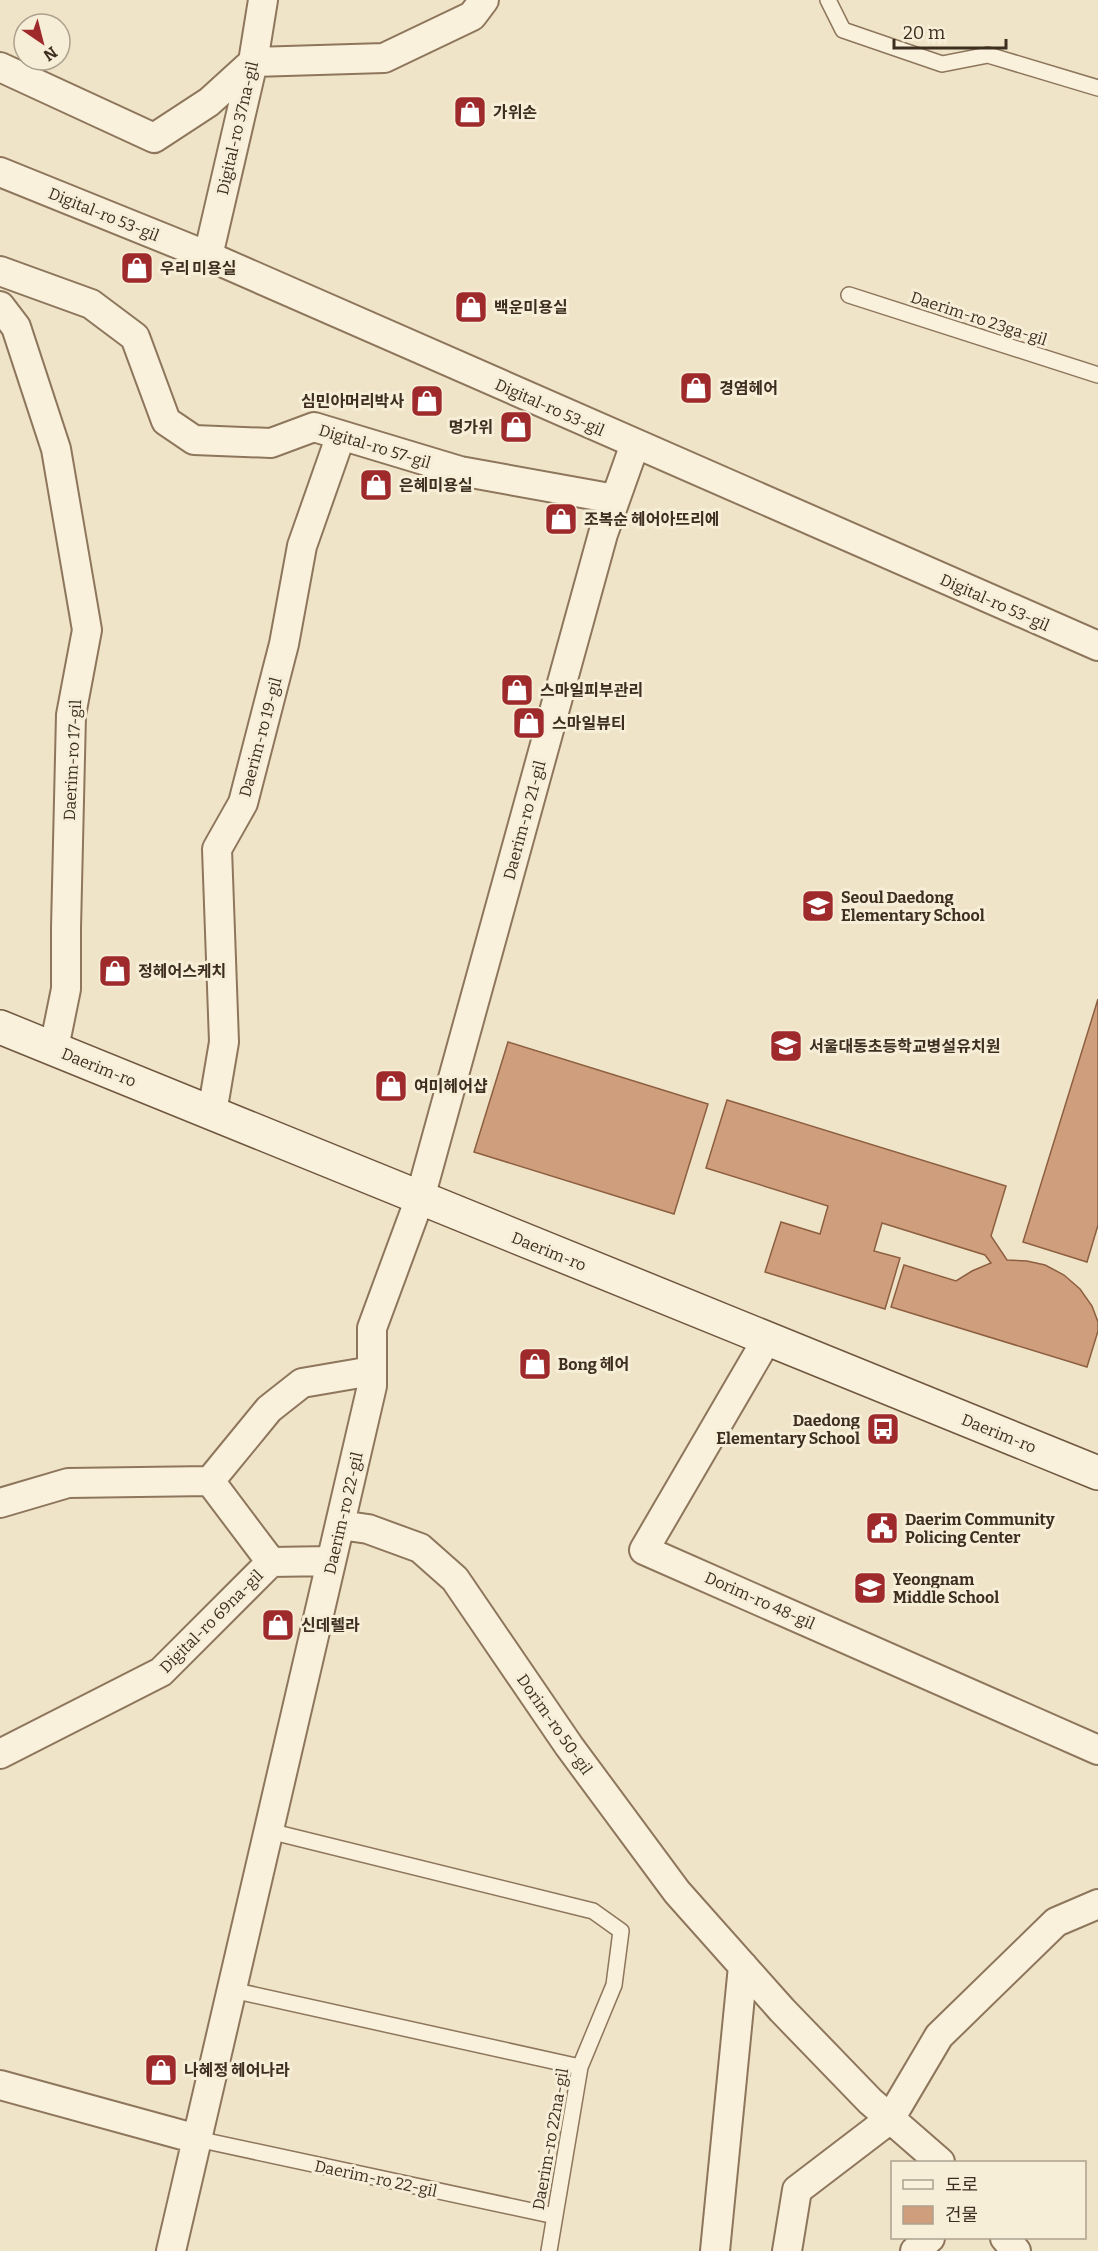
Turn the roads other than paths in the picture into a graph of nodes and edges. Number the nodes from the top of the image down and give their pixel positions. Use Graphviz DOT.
graph roads {
  1 [pos="263,0"];
  2 [pos="484,0"];
  3 [pos="828,0"];
  4 [pos="253,62"];
  5 [pos="0,67"];
  6 [pos="1098,87"];
  7 [pos="0,173"];
  8 [pos="208,256"];
  9 [pos="0,271"];
  10 [pos="849,295"];
  11 [pos="0,306"];
  12 [pos="1098,375"];
  13 [pos="341,435"];
  14 [pos="635,444"];
  15 [pos="615,499"];
  16 [pos="1098,646"];
  17 [pos="0,1027"];
  18 [pos="54,1048"];
  19 [pos="212,1113"];
  20 [pos="420,1198"];
  21 [pos="767,1339"];
  22 [pos="372,1371"];
  23 [pos="1098,1473"];
  24 [pos="210,1481"];
  25 [pos="0,1503"];
  26 [pos="340,1525"];
  27 [pos="331,1561"];
  28 [pos="271,1562"];
  29 [pos="1098,1750"];
  30 [pos="0,1754"];
  31 [pos="269,1831"];
  32 [pos="1098,1904"];
  33 [pos="743,1966"];
  34 [pos="232,1990"];
  35 [pos="580,2067"];
  36 [pos="0,2085"];
  37 [pos="890,2119"];
  38 [pos="197,2139"];
  39 [pos="938,2161"];
  40 [pos="555,2216"];
  41 [pos="929,2239"];
  42 [pos="1006,2239"];
  43 [pos="171,2251"];
  44 [pos="549,2251"];
  45 [pos="715,2251"];
  46 [pos="787,2251"];
  47 [pos="915,2251"];
  48 [pos="1016,2251"];
  1 -- 4 [label="street, Digital-ro 37na-gil"];
  2 -- 4 [label="street"];
  3 -- 6 [label="lane"];
  4 -- 5 [label="street"];
  4 -- 8 [label="street, Digital-ro 37na-gil"];
  7 -- 8 [label="street, Digital-ro 53-gil"];
  8 -- 14 [label="street, Digital-ro 53-gil"];
  9 -- 13 [label="street, Digital-ro 57-gil"];
  10 -- 12 [label="lane, Daerim-ro 23ga-gil"];
  11 -- 18 [label="street, Daerim-ro 17-gil"];
  13 -- 15 [label="street, Digital-ro 57-gil"];
  13 -- 19 [label="street, Daerim-ro 19-gil"];
  14 -- 15 [label="street, Daerim-ro 21-gil"];
  14 -- 16 [label="street, Digital-ro 53-gil"];
  15 -- 20 [label="street, Daerim-ro 21-gil"];
  17 -- 18 [label="street, Daerim-ro"];
  18 -- 19 [label="street, Daerim-ro"];
  19 -- 20 [label="street, Daerim-ro"];
  20 -- 21 [label="street, Daerim-ro"];
  20 -- 22 [label="street, Daerim-ro 22-gil"];
  21 -- 23 [label="street, Daerim-ro"];
  21 -- 29 [label="street, Dorim-ro 48-gil"];
  22 -- 24 [label="street"];
  22 -- 26 [label="street, Daerim-ro 22-gil"];
  24 -- 25 [label="street"];
  24 -- 28 [label="street"];
  26 -- 27 [label="street, Daerim-ro 22-gil"];
  26 -- 33 [label="street, Dorim-ro 50-gil"];
  27 -- 28 [label="street, Digital-ro 69na-gil"];
  27 -- 31 [label="street, Daerim-ro 22-gil"];
  28 -- 30 [label="street, Digital-ro 69na-gil"];
  31 -- 34 [label="street, Daerim-ro 22-gil"];
  31 -- 35 [label="lane, Daerim-ro 22na-gil"];
  32 -- 37 [label="street"];
  33 -- 37 [label="street, Dorim-ro 50-gil"];
  33 -- 45 [label="street"];
  34 -- 35 [label="lane"];
  34 -- 38 [label="street, Daerim-ro 22-gil"];
  35 -- 40 [label="lane, Daerim-ro 22na-gil"];
  36 -- 38 [label="street, Daerim-ro 22-gil"];
  37 -- 39 [label="street, Dorim-ro 50-gil"];
  37 -- 46 [label="street"];
  38 -- 40 [label="lane, Daerim-ro 22-gil"];
  38 -- 43 [label="street, Daerim-ro 22-gil"];
  40 -- 44 [label="lane, Daerim-ro 22na-gil"];
  41 -- 47 [label="street"];
  42 -- 48 [label="street"];
}
